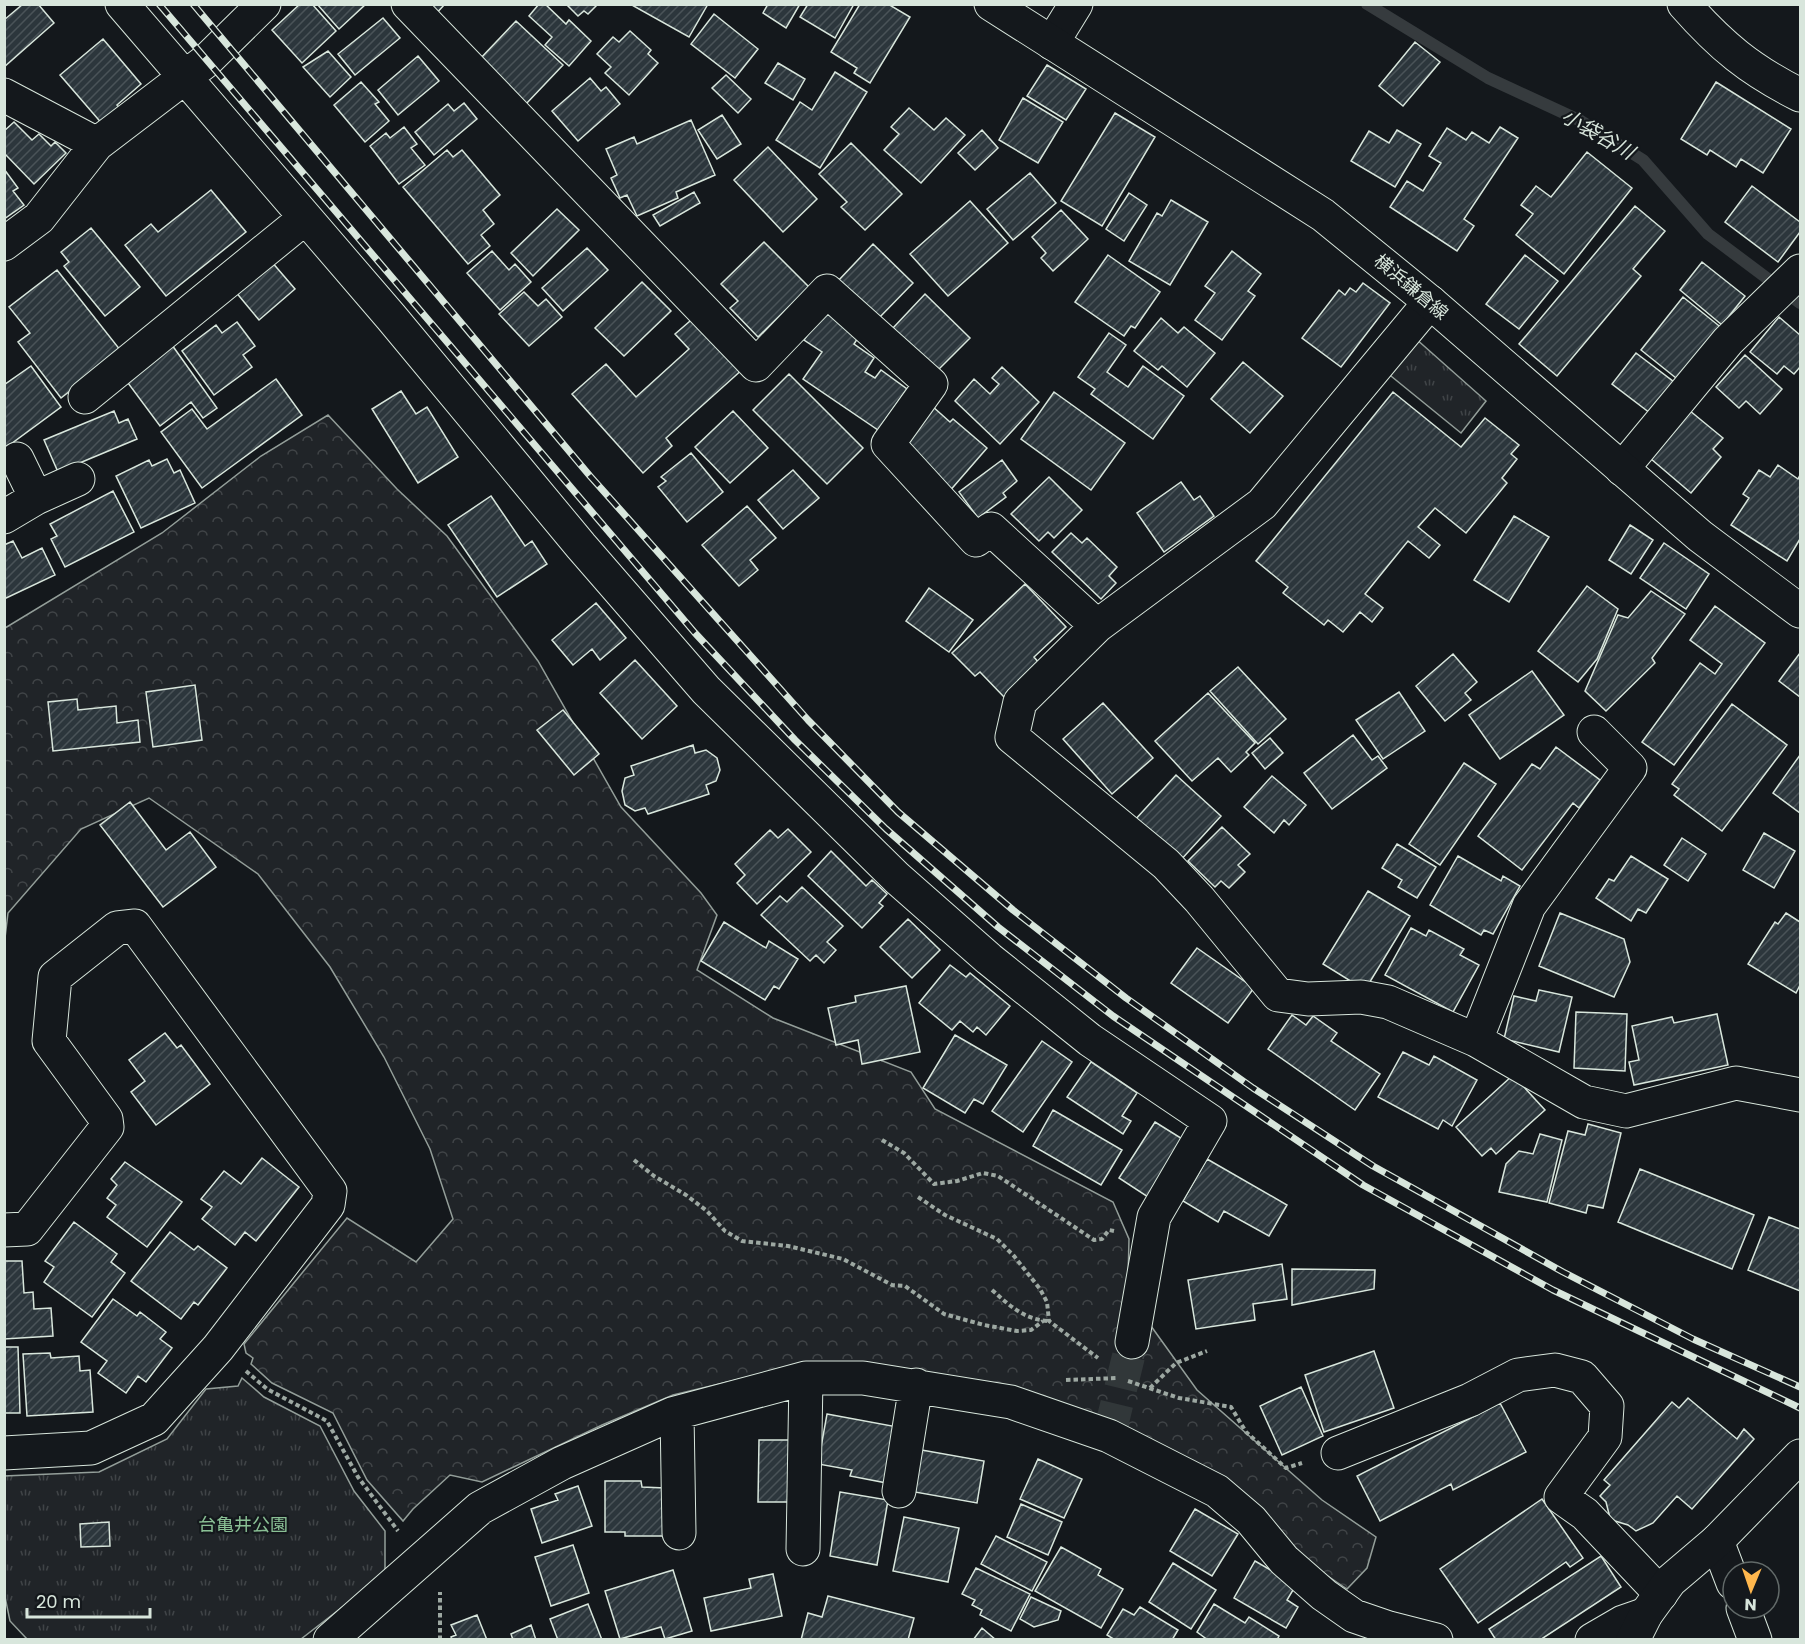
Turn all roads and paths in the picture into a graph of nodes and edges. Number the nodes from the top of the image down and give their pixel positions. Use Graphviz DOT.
graph roads {
  1 [pos="122,4"];
  2 [pos="264,4"];
  3 [pos="408,4"];
  4 [pos="991,4"];
  5 [pos="1076,4"];
  6 [pos="1684,4"];
  7 [pos="1052,43"];
  8 [pos="196,69"];
  9 [pos="4,95"];
  10 [pos="1800,95"];
  11 [pos="97,144"];
  12 [pos="305,218"];
  13 [pos="4,244"];
  14 [pos="1800,271"];
  15 [pos="1430,302"];
  16 [pos="85,397"];
  17 [pos="17,459"];
  18 [pos="1622,469"];
  19 [pos="78,479"];
  20 [pos="36,498"];
  21 [pos="4,518"];
  22 [pos="1800,611"];
  23 [pos="1097,626"];
  24 [pos="1594,732"];
  25 [pos="1476,1040"];
  26 [pos="1800,1095"];
  27 [pos="882,1140"];
  28 [pos="634,1160"];
  29 [pos="918,1197"];
  30 [pos="4,1230"];
  31 [pos="1150,1240"];
  32 [pos="992,1290"];
  33 [pos="1043,1321"];
  34 [pos="1049,1321"];
  35 [pos="1132,1342"];
  36 [pos="218,1348"];
  37 [pos="1207,1351"];
  38 [pos="1100,1359"];
  39 [pos="1114,1371"];
  40 [pos="806,1378"];
  41 [pos="1119,1378"];
  42 [pos="1056,1380"];
  43 [pos="916,1385"];
  44 [pos="1150,1388"];
  45 [pos="677,1413"];
  46 [pos="4,1453"];
  47 [pos="1338,1453"];
  48 [pos="1800,1456"];
  49 [pos="899,1491"];
  50 [pos="679,1533"];
  51 [pos="1717,1541"];
  52 [pos="803,1549"];
  53 [pos="1724,1560"];
  54 [pos="420,1563"];
  55 [pos="1647,1616"];
  56 [pos="1748,1620"];
  57 [pos="330,1640"];
  58 [pos="1436,1640"];
  59 [pos="1592,1640"];
  60 [pos="1755,1640"];
  1 -- 8 [label="street"];
  2 -- 8 [label="street"];
  3 -- 23 [label="street"];
  4 -- 7 [label="street, 横浜鎌倉線"];
  5 -- 7 [label="street"];
  6 -- 10 [label="street"];
  7 -- 15 [label="street, 横浜鎌倉線"];
  8 -- 11 [label="street"];
  8 -- 12 [label="street"];
  9 -- 11 [label="street"];
  11 -- 13 [label="street"];
  12 -- 16 [label="street"];
  12 -- 31 [label="street"];
  14 -- 18 [label="street"];
  15 -- 18 [label="street, 横浜鎌倉線"];
  15 -- 23 [label="street"];
  17 -- 20 [label="street"];
  18 -- 22 [label="street, 横浜鎌倉線"];
  19 -- 20 [label="street"];
  20 -- 21 [label="street"];
  23 -- 25 [label="street"];
  24 -- 25 [label="street"];
  25 -- 26 [label="street"];
  27 -- 31 [label="path"];
  28 -- 33 [label="path"];
  29 -- 34 [label="path"];
  30 -- 36 [label="street"];
  31 -- 35 [label="street"];
  32 -- 33 [label="path"];
  33 -- 34 [label="path"];
  34 -- 38 [label="path"];
  36 -- 46 [label="street"];
  36 -- 54 [label="path"];
  37 -- 44 [label="path"];
  39 -- 41 [label="path"];
  40 -- 43 [label="street"];
  40 -- 45 [label="street"];
  40 -- 52 [label="street"];
  41 -- 42 [label="path"];
  41 -- 44 [label="path"];
  43 -- 49 [label="street"];
  43 -- 58 [label="street"];
  44 -- 47 [label="path"];
  45 -- 50 [label="street"];
  45 -- 54 [label="street"];
  47 -- 55 [label="street"];
  48 -- 51 [label="street"];
  51 -- 53 [label="street"];
  51 -- 55 [label="street"];
  54 -- 57 [label="street"];
  55 -- 59 [label="street"];
  56 -- 60 [label="street"];
}
